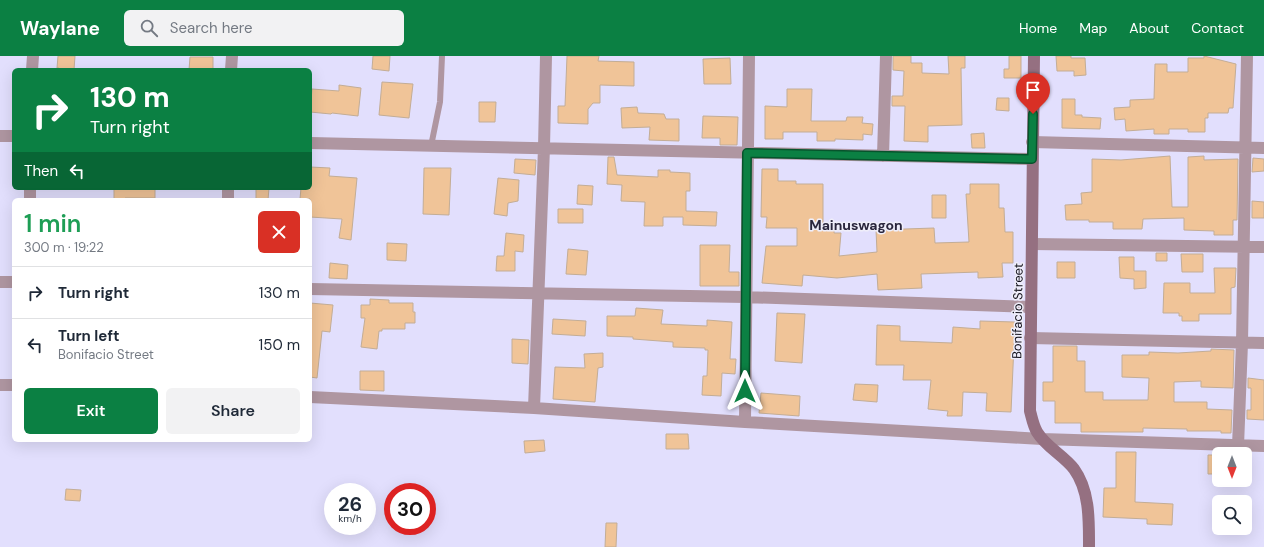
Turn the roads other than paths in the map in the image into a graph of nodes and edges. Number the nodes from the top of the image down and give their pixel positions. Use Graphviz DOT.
graph roads {
  1 [pos="33,56"];
  2 [pos="232,56"];
  3 [pos="442,56"];
  4 [pos="546,56"];
  5 [pos="749,56"];
  6 [pos="886,56"];
  7 [pos="1034,56"];
  8 [pos="1247,56"];
  9 [pos="32,68"];
  10 [pos="231,68"];
  11 [pos="0,136"];
  12 [pos="12,136"];
  13 [pos="1032,142"];
  14 [pos="312,143"];
  15 [pos="430,146"];
  16 [pos="544,148"];
  17 [pos="1246,148"];
  18 [pos="1264,148"];
  19 [pos="747,153"];
  20 [pos="883,156"];
  21 [pos="1032,159"];
  22 [pos="1032,244"];
  23 [pos="1243,246"];
  24 [pos="1264,247"];
  25 [pos="0,282"];
  26 [pos="12,282"];
  27 [pos="312,289"];
  28 [pos="539,294"];
  29 [pos="745,297"];
  30 [pos="1031,307"];
  31 [pos="1030,338"];
  32 [pos="1242,343"];
  33 [pos="1264,343"];
  34 [pos="0,385"];
  35 [pos="12,385"];
  36 [pos="312,397"];
  37 [pos="534,408"];
  38 [pos="745,422"];
  39 [pos="1042,439"];
  40 [pos="1238,446"];
  41 [pos="1264,446"];
  42 [pos="1089,547"];
  1 -- 9 [label="street"];
  2 -- 10 [label="street"];
  3 -- 15 [label="lane"];
  4 -- 16 [label="street"];
  5 -- 19 [label="street"];
  6 -- 20 [label="street"];
  7 -- 13 [label="street, Bonifacio Street"];
  8 -- 17 [label="street"];
  11 -- 12 [label="street"];
  13 -- 17 [label="street"];
  13 -- 21 [label="street, Bonifacio Street"];
  14 -- 15 [label="street"];
  15 -- 16 [label="street"];
  16 -- 19 [label="street"];
  16 -- 28 [label="street"];
  17 -- 18 [label="street"];
  17 -- 23 [label="street"];
  19 -- 20 [label="street"];
  19 -- 29 [label="street"];
  20 -- 21 [label="street"];
  21 -- 22 [label="street, Bonifacio Street"];
  22 -- 23 [label="street"];
  22 -- 30 [label="street, Bonifacio Street"];
  23 -- 24 [label="street"];
  23 -- 32 [label="street"];
  25 -- 26 [label="street"];
  27 -- 28 [label="street"];
  28 -- 29 [label="street"];
  28 -- 37 [label="street"];
  29 -- 30 [label="street"];
  29 -- 38 [label="street"];
  30 -- 31 [label="street, Bonifacio Street"];
  31 -- 32 [label="street"];
  31 -- 39 [label="street, Bonifacio Street"];
  32 -- 33 [label="street"];
  32 -- 40 [label="street"];
  34 -- 35 [label="street"];
  36 -- 37 [label="street"];
  37 -- 38 [label="street"];
  38 -- 39 [label="street"];
  39 -- 40 [label="street"];
  39 -- 42 [label="street, Bonifacio Street"];
  40 -- 41 [label="street"];
}
